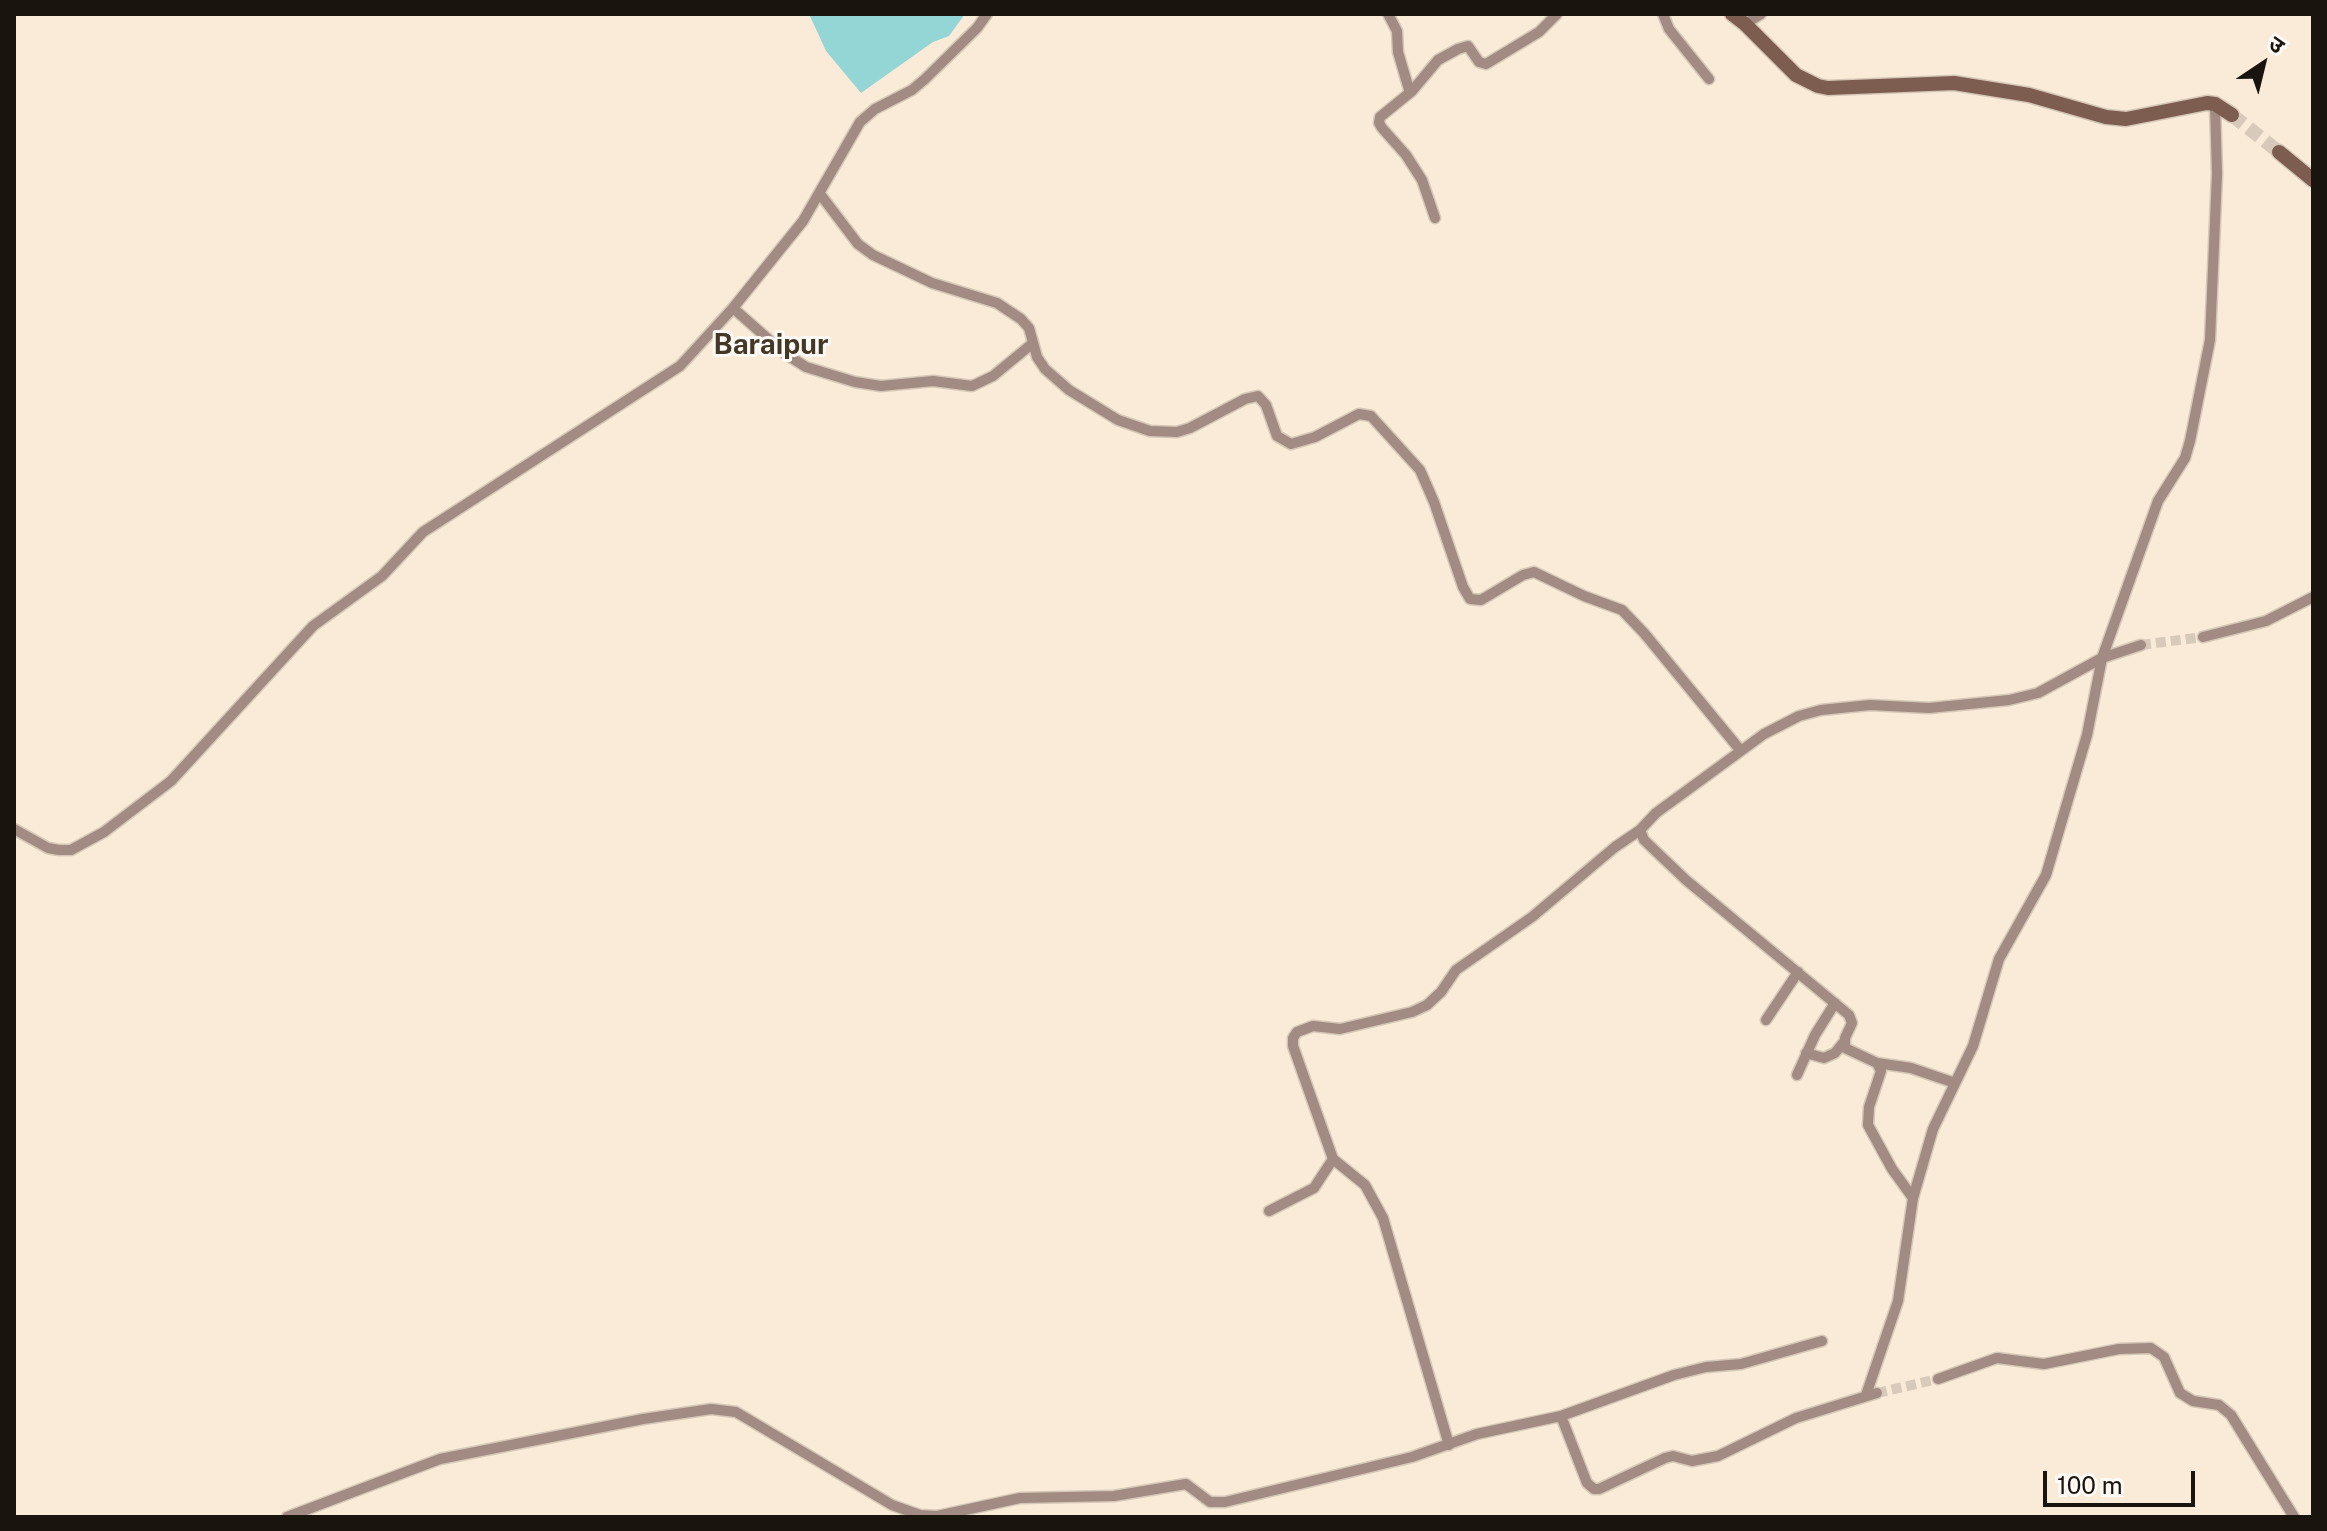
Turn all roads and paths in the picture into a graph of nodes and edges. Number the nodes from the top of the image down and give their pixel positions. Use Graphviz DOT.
graph roads {
  1 [pos="987,14"];
  2 [pos="1388,14"];
  3 [pos="1557,14"];
  4 [pos="1663,14"];
  5 [pos="1732,14"];
  6 [pos="1761,14"];
  7 [pos="1745,24"];
  8 [pos="1709,79"];
  9 [pos="1410,93"];
  10 [pos="2215,104"];
  11 [pos="2232,115"];
  12 [pos="2279,152"];
  13 [pos="2313,180"];
  14 [pos="820,194"];
  15 [pos="1435,218"];
  16 [pos="733,308"];
  17 [pos="1033,343"];
  18 [pos="2313,597"];
  19 [pos="2203,637"];
  20 [pos="2141,645"];
  21 [pos="2102,658"];
  22 [pos="1741,751"];
  23 [pos="1643,826"];
  24 [pos="14,829"];
  25 [pos="1798,972"];
  26 [pos="1835,1003"];
  27 [pos="1766,1020"];
  28 [pos="1843,1043"];
  29 [pos="1806,1053"];
  30 [pos="1877,1063"];
  31 [pos="1797,1075"];
  32 [pos="1955,1083"];
  33 [pos="1333,1159"];
  34 [pos="1913,1198"];
  35 [pos="1269,1211"];
  36 [pos="1822,1341"];
  37 [pos="1938,1379"];
  38 [pos="1561,1416"];
  39 [pos="1449,1445"];
  40 [pos="287,1517"];
  41 [pos="2294,1517"];
  1 -- 14 [label="street"];
  2 -- 9 [label="street"];
  3 -- 9 [label="street"];
  4 -- 8 [label="street"];
  5 -- 7 [label="street"];
  6 -- 7 [label="street"];
  7 -- 10 [label="street"];
  9 -- 15 [label="street"];
  10 -- 11 [label="street"];
  10 -- 21 [label="street"];
  12 -- 13 [label="street"];
  14 -- 16 [label="street"];
  14 -- 17 [label="street"];
  16 -- 17 [label="street"];
  16 -- 24 [label="street"];
  17 -- 22 [label="street"];
  18 -- 19 [label="street"];
  20 -- 21 [label="street"];
  21 -- 22 [label="street"];
  21 -- 32 [label="street"];
  22 -- 23 [label="street"];
  23 -- 25 [label="street"];
  23 -- 33 [label="street"];
  25 -- 26 [label="street"];
  25 -- 27 [label="street"];
  26 -- 28 [label="street"];
  26 -- 29 [label="street"];
  28 -- 29 [label="street"];
  28 -- 30 [label="street"];
  29 -- 31 [label="street"];
  30 -- 32 [label="street"];
  30 -- 34 [label="street"];
  32 -- 34 [label="street"];
  33 -- 35 [label="street"];
  33 -- 39 [label="street"];
  34 -- 38 [label="street"];
  36 -- 38 [label="street"];
  37 -- 41 [label="street"];
  38 -- 39 [label="street"];
  39 -- 40 [label="street"];
}
